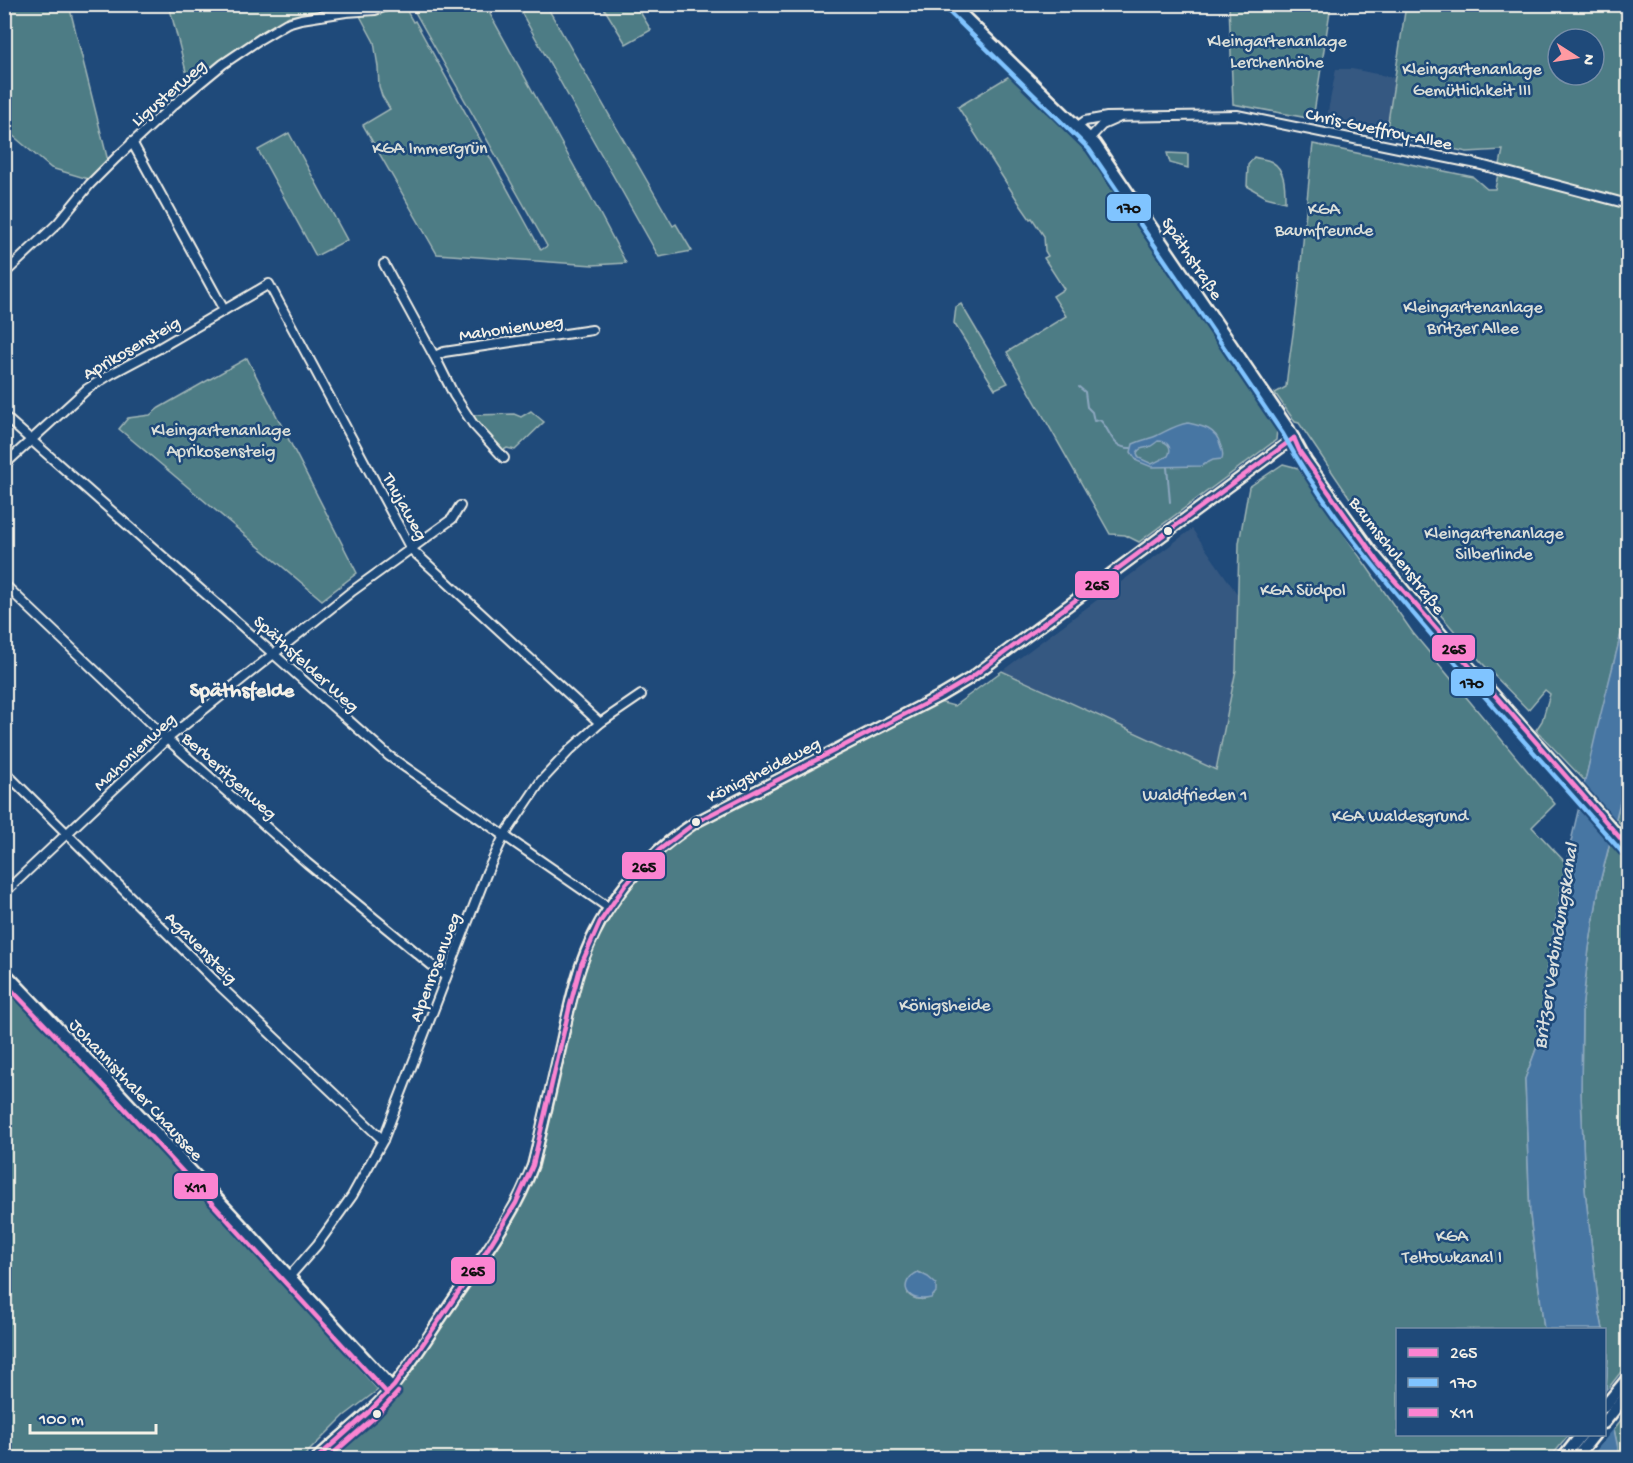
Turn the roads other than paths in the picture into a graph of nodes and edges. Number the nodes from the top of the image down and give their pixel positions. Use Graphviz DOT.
graph roads {
  1 [pos="393,4"];
  2 [pos="951,4"];
  3 [pos="1119,118"];
  4 [pos="1078,126"];
  5 [pos="1090,138"];
  6 [pos="132,142"];
  7 [pos="1629,204"];
  8 [pos="384,264"];
  9 [pos="4,274"];
  10 [pos="268,284"];
  11 [pos="224,310"];
  12 [pos="592,330"];
  13 [pos="435,356"];
  14 [pos="4,416"];
  15 [pos="1293,438"];
  16 [pos="32,440"];
  17 [pos="504,458"];
  18 [pos="4,465"];
  19 [pos="460,506"];
  20 [pos="411,549"];
  21 [pos="4,584"];
  22 [pos="273,653"];
  23 [pos="641,695"];
  24 [pos="600,723"];
  25 [pos="167,739"];
  26 [pos="4,771"];
  27 [pos="67,834"];
  28 [pos="504,836"];
  29 [pos="1629,847"];
  30 [pos="4,893"];
  31 [pos="609,908"];
  32 [pos="4,971"];
  33 [pos="447,977"];
  34 [pos="383,1140"];
  35 [pos="289,1277"];
  36 [pos="1628,1379"];
  37 [pos="392,1387"];
  38 [pos="1629,1393"];
  39 [pos="1606,1406"];
  40 [pos="1606,1422"];
  41 [pos="1580,1436"];
  42 [pos="1593,1436"];
  43 [pos="317,1458"];
  44 [pos="1563,1458"];
  45 [pos="1576,1458"];
  1 -- 6 [label="street, Ligusterweg"];
  2 -- 4 [label="main road, Späthstraße"];
  3 -- 4 [label="street, Chris-Gueffroy-Allee"];
  3 -- 5 [label="street"];
  3 -- 7 [label="street, Chris-Gueffroy-Allee"];
  4 -- 5 [label="main road, Späthstraße"];
  5 -- 15 [label="main road, Späthstraße"];
  6 -- 9 [label="street, Ligusterweg"];
  6 -- 11 [label="street"];
  8 -- 13 [label="street"];
  10 -- 11 [label="street, Aprikosensteig"];
  10 -- 20 [label="street, Thujaweg"];
  11 -- 16 [label="street, Aprikosensteig"];
  12 -- 13 [label="street, Mahonienweg"];
  13 -- 17 [label="street"];
  14 -- 16 [label="street, Späthsfelder Weg"];
  15 -- 29 [label="main road, Baumschulenstraße"];
  15 -- 31 [label="street, Königsheideweg"];
  16 -- 18 [label="street, Aprikosensteig"];
  16 -- 22 [label="street, Späthsfelder Weg"];
  19 -- 20 [label="street, Mahonienweg"];
  20 -- 22 [label="street, Mahonienweg"];
  20 -- 24 [label="street, Thujaweg"];
  21 -- 25 [label="street, Berberitzenweg"];
  22 -- 25 [label="street, Mahonienweg"];
  22 -- 28 [label="street, Späthsfelder Weg"];
  23 -- 24 [label="street, Alpenrosenweg"];
  24 -- 28 [label="street, Alpenrosenweg"];
  25 -- 27 [label="street, Mahonienweg"];
  25 -- 33 [label="street, Berberitzenweg"];
  26 -- 27 [label="street, Agavensteig"];
  27 -- 30 [label="street, Mahonienweg"];
  27 -- 34 [label="street, Agavensteig"];
  28 -- 31 [label="street, Späthsfelder Weg"];
  28 -- 33 [label="street, Alpenrosenweg"];
  31 -- 37 [label="street, Königsheideweg"];
  32 -- 35 [label="street, Johannisthaler Chaussee"];
  33 -- 34 [label="street, Alpenrosenweg"];
  34 -- 35 [label="street, Alpenrosenweg"];
  35 -- 37 [label="street, Johannisthaler Chaussee"];
  36 -- 39 [label="main road"];
  37 -- 43 [label="street, Königsheideweg"];
  38 -- 40 [label="main road"];
  41 -- 44 [label="main road"];
  42 -- 45 [label="main road"];
}
